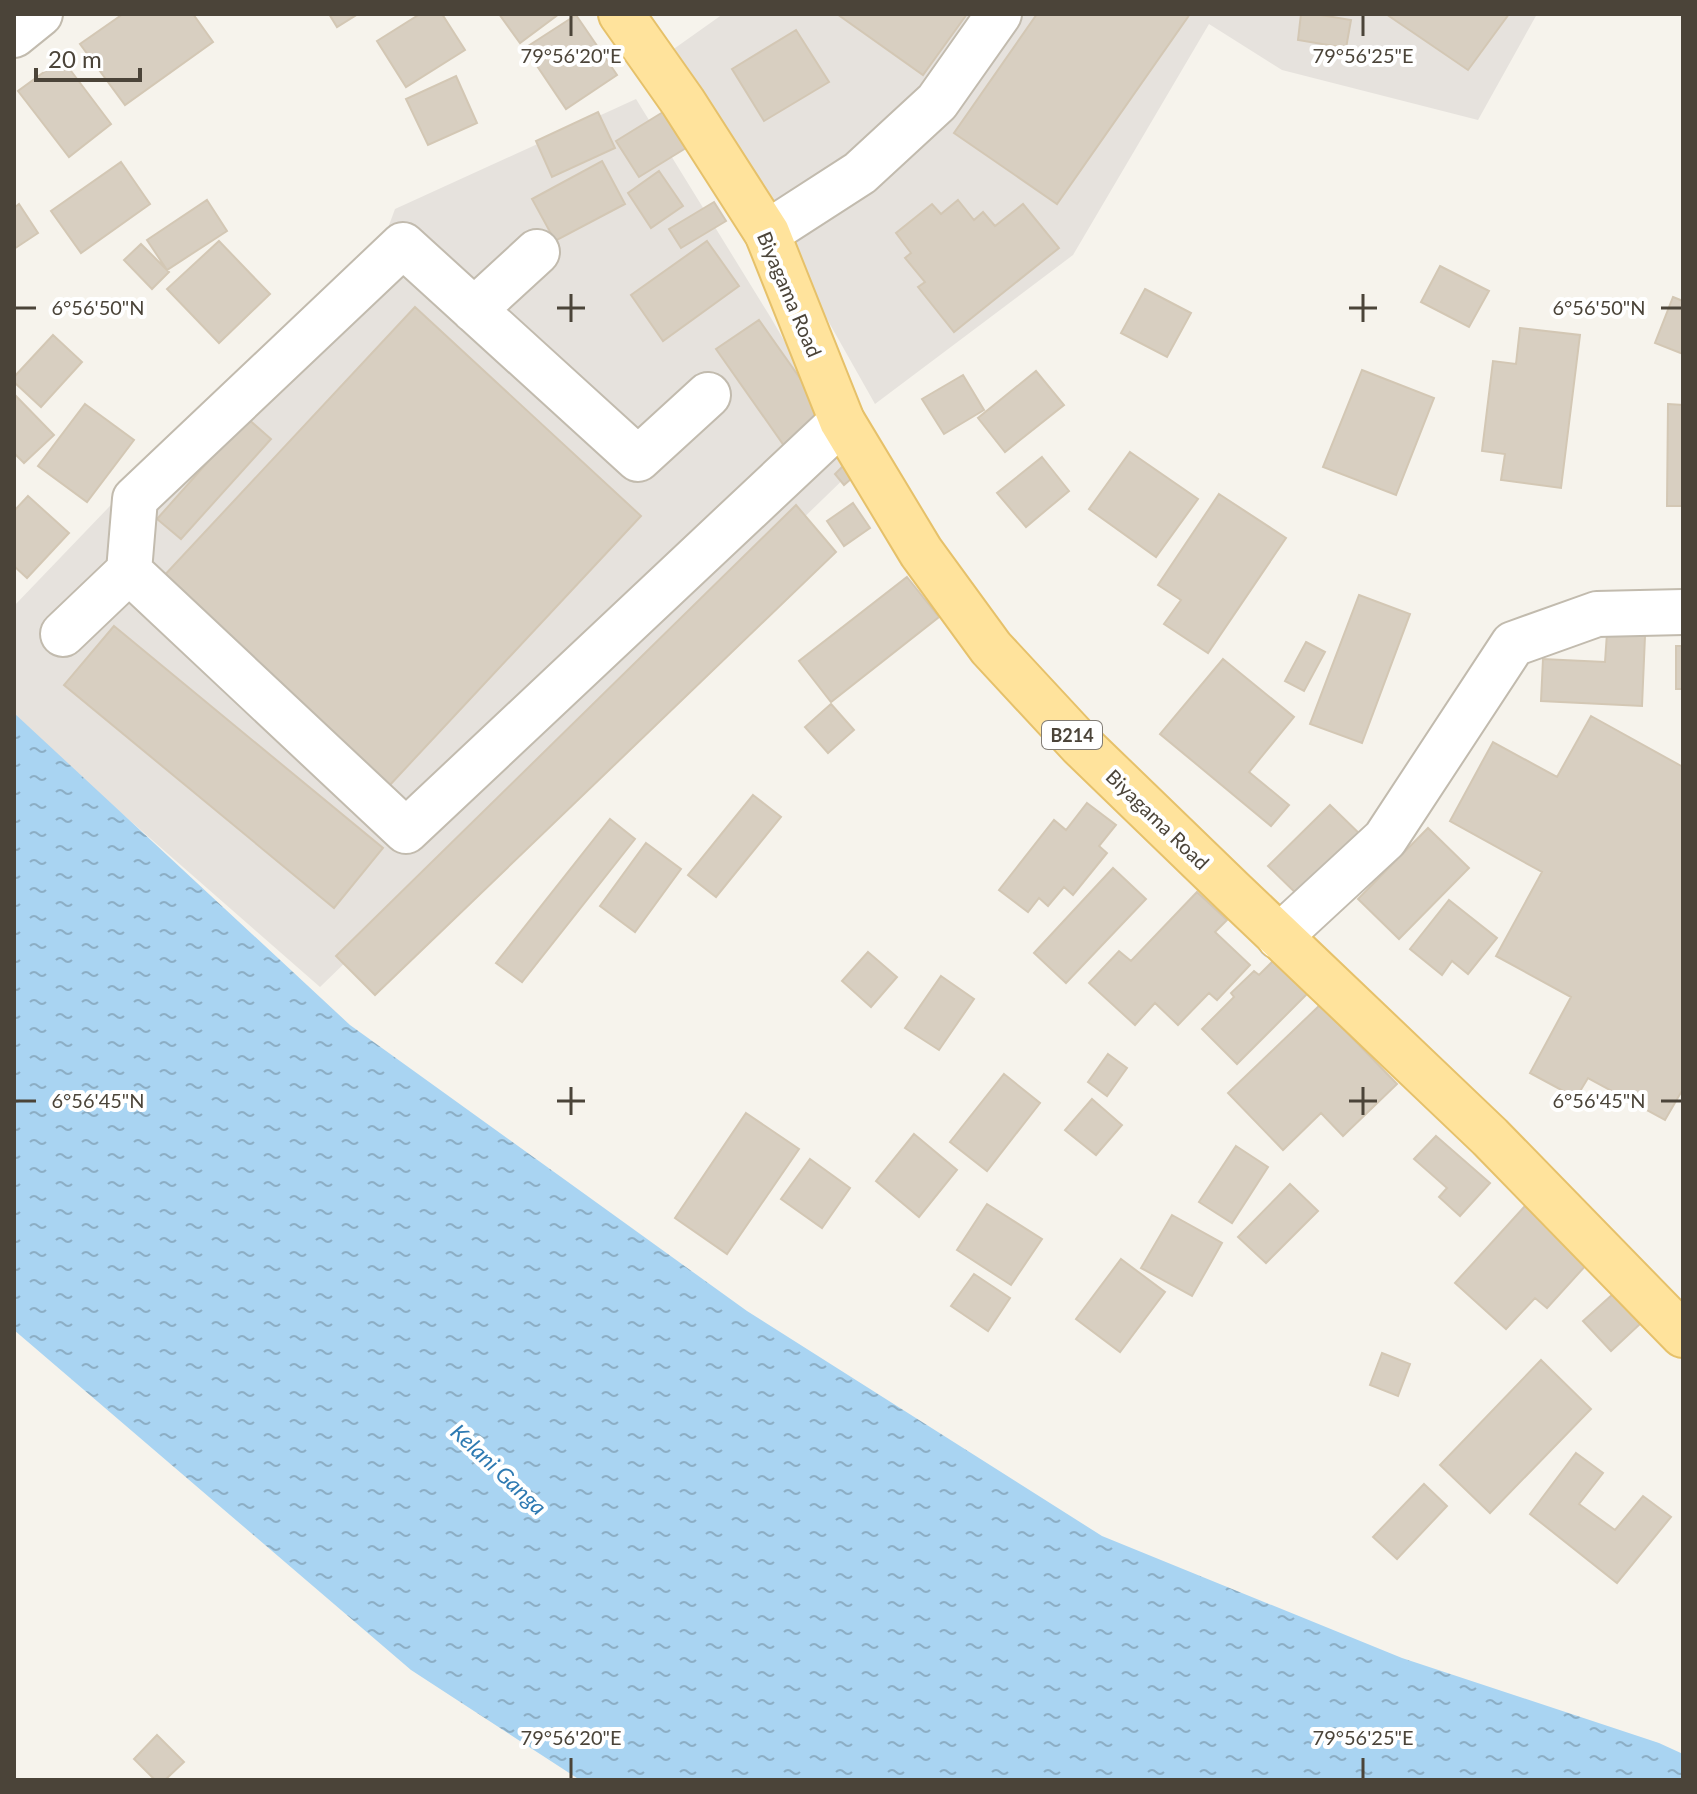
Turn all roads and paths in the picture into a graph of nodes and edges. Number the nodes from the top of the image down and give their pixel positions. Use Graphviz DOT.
graph roads {
  1 [pos="621,14"];
  2 [pos="999,14"];
  3 [pos="767,233"];
  4 [pos="537,252"];
  5 [pos="474,310"];
  6 [pos="708,395"];
  7 [pos="842,421"];
  8 [pos="129,571"];
  9 [pos="1683,612"];
  10 [pos="63,634"];
  11 [pos="1279,937"];
  12 [pos="1683,1335"];
  1 -- 3 [label="main road, Biyagama Road / B214"];
  2 -- 3 [label="street"];
  3 -- 7 [label="main road, Biyagama Road / B214"];
  4 -- 5 [label="street"];
  5 -- 6 [label="street"];
  5 -- 8 [label="street"];
  7 -- 8 [label="street"];
  7 -- 11 [label="main road, Biyagama Road / B214"];
  8 -- 10 [label="street"];
  9 -- 11 [label="street"];
  11 -- 12 [label="main road, Biyagama Road / B214"];
}
